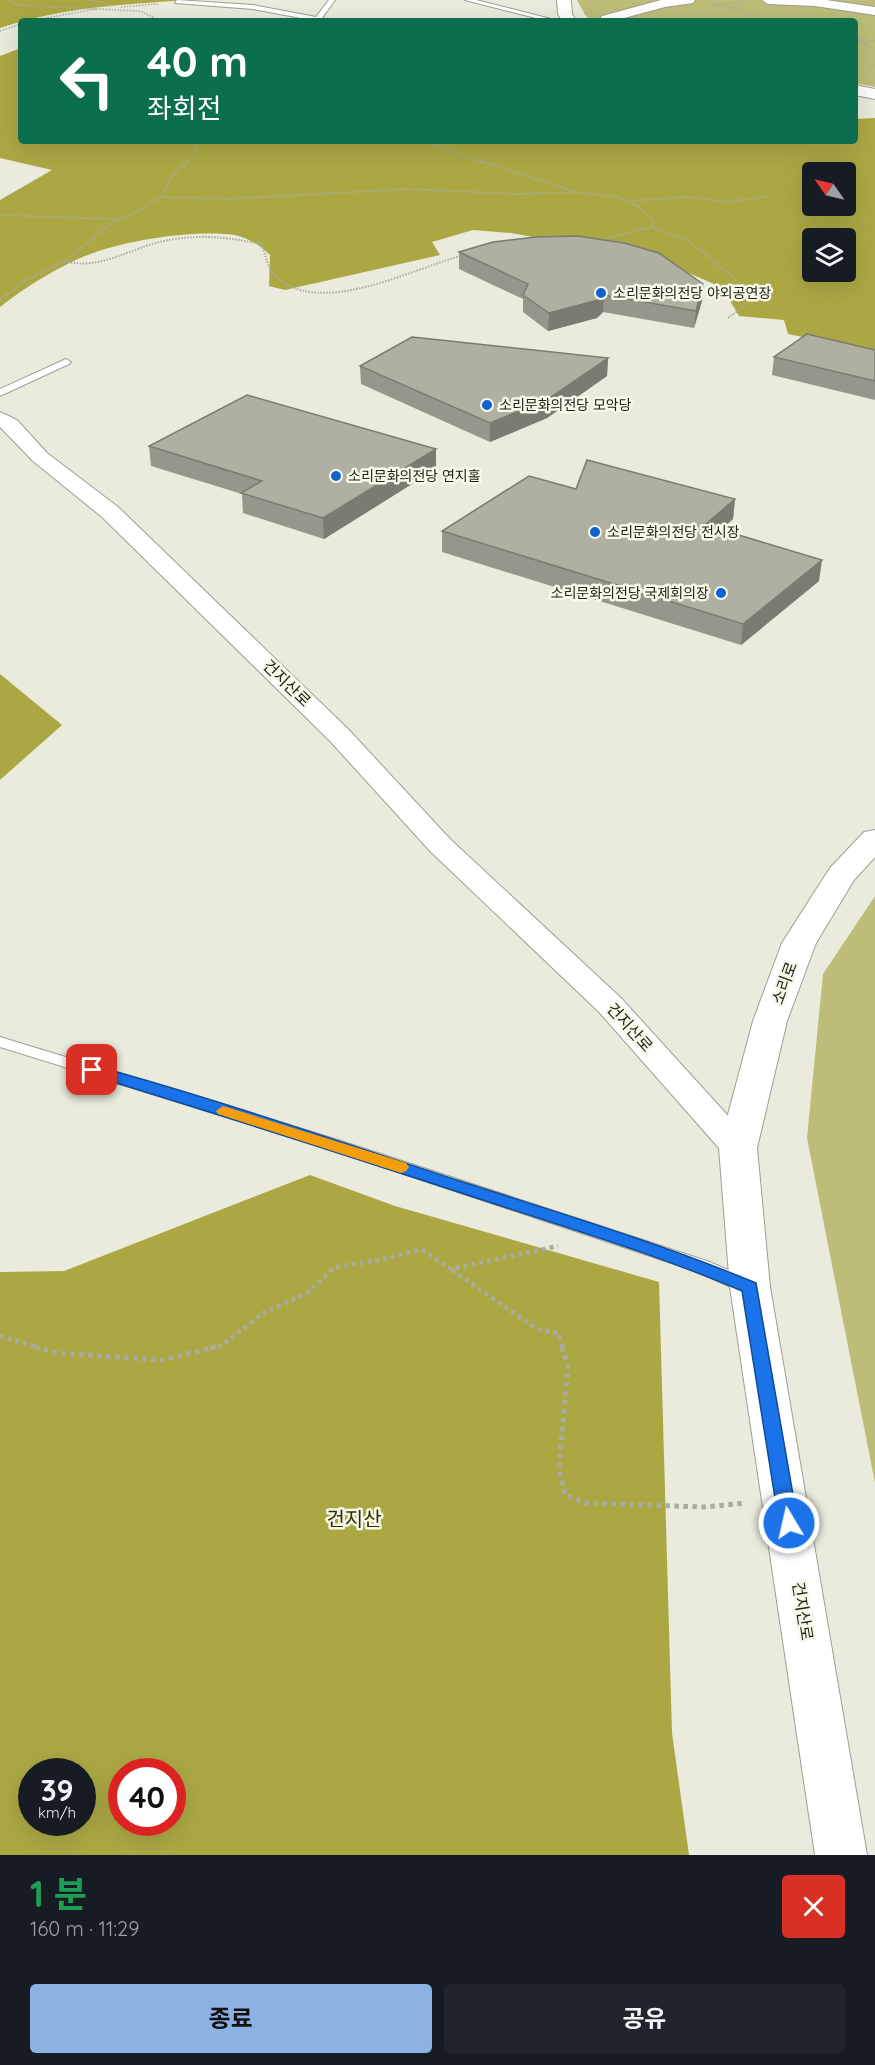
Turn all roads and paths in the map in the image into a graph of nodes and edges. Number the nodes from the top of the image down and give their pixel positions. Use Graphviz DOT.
graph roads {
  1 [pos="8,0"];
  2 [pos="88,0"];
  3 [pos="263,0"];
  4 [pos="332,0"];
  5 [pos="468,0"];
  6 [pos="564,0"];
  7 [pos="689,0"];
  8 [pos="768,0"];
  9 [pos="177,2"];
  10 [pos="253,7"];
  11 [pos="112,8"];
  12 [pos="875,11"];
  13 [pos="43,18"];
  14 [pos="155,18"];
  15 [pos="313,18"];
  16 [pos="319,18"];
  17 [pos="543,18"];
  18 [pos="567,18"];
  19 [pos="613,18"];
  20 [pos="18,25"];
  21 [pos="0,31"];
  22 [pos="858,38"];
  23 [pos="875,41"];
  24 [pos="861,42"];
  25 [pos="875,49"];
  26 [pos="875,65"];
  27 [pos="870,70"];
  28 [pos="858,91"];
  29 [pos="875,94"];
  30 [pos="196,144"];
  31 [pos="434,144"];
  32 [pos="577,192"];
  33 [pos="770,196"];
  34 [pos="161,197"];
  35 [pos="628,201"];
  36 [pos="0,215"];
  37 [pos="117,219"];
  38 [pos="651,227"];
  39 [pos="595,241"];
  40 [pos="465,255"];
  41 [pos="65,261"];
  42 [pos="0,300"];
  43 [pos="728,318"];
  44 [pos="66,362"];
  45 [pos="0,393"];
  46 [pos="0,418"];
  47 [pos="875,839"];
  48 [pos="0,1042"];
  49 [pos="738,1148"];
  50 [pos="570,1245"];
  51 [pos="451,1269"];
  52 [pos="750,1287"];
  53 [pos="0,1336"];
  54 [pos="785,1500"];
  55 [pos="842,1855"];
  1 -- 11 [label="path"];
  2 -- 11 [label="path"];
  3 -- 10 [label="lane"];
  4 -- 16 [label="lane"];
  5 -- 17 [label="lane"];
  6 -- 18 [label="street"];
  7 -- 19 [label="street"];
  8 -- 12 [label="street"];
  9 -- 10 [label="lane"];
  9 -- 11 [label="path"];
  10 -- 15 [label="lane"];
  11 -- 13 [label="path"];
  11 -- 14 [label="path"];
  20 -- 21 [label="path"];
  22 -- 24 [label="path"];
  23 -- 24 [label="path"];
  24 -- 25 [label="path"];
  26 -- 27 [label="path"];
  28 -- 29 [label="street"];
  30 -- 34 [label="path"];
  31 -- 32 [label="path"];
  32 -- 34 [label="path"];
  32 -- 35 [label="path"];
  33 -- 35 [label="path"];
  34 -- 37 [label="path"];
  35 -- 38 [label="path"];
  36 -- 37 [label="path"];
  37 -- 41 [label="path"];
  38 -- 39 [label="path"];
  38 -- 43 [label="path"];
  40 -- 41 [label="path"];
  41 -- 42 [label="path"];
  44 -- 45 [label="lane"];
  46 -- 49 [label="street, 건지산로"];
  47 -- 49 [label="street, 소리로"];
  48 -- 52 [label="lane"];
  49 -- 52 [label="street, 건지산로"];
  50 -- 51 [label="path"];
  51 -- 53 [label="path"];
  51 -- 54 [label="path"];
  52 -- 54 [label="street, 건지산로"];
  54 -- 55 [label="street, 건지산로"];
}
